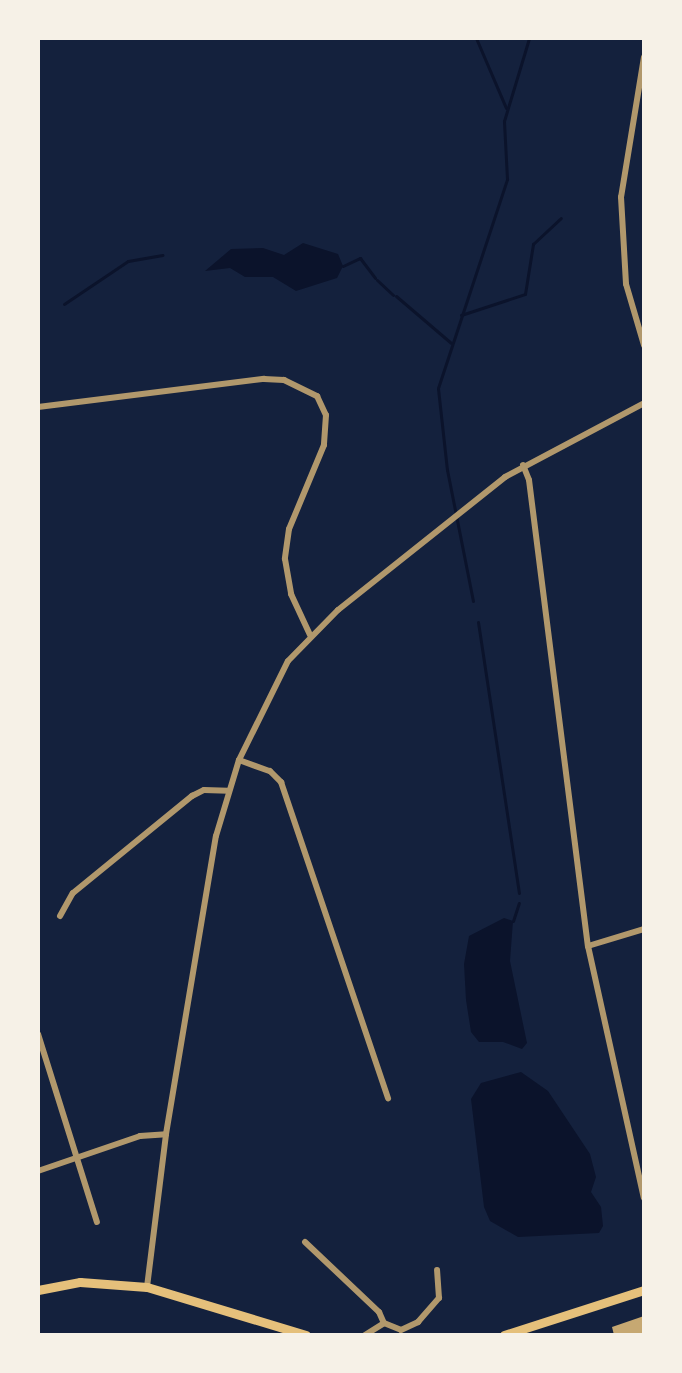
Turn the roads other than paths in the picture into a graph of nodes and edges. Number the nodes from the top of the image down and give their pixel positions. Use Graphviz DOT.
graph roads {
  1 [pos="644,57"];
  2 [pos="644,345"];
  3 [pos="644,403"];
  4 [pos="38,407"];
  5 [pos="523,465"];
  6 [pos="310,635"];
  7 [pos="239,760"];
  8 [pos="228,791"];
  9 [pos="60,916"];
  10 [pos="644,929"];
  11 [pos="588,946"];
  12 [pos="38,1034"];
  13 [pos="49,1066"];
  14 [pos="38,1070"];
  15 [pos="388,1098"];
  16 [pos="166,1134"];
  17 [pos="78,1155"];
  18 [pos="38,1171"];
  19 [pos="644,1198"];
  20 [pos="97,1222"];
  21 [pos="305,1242"];
  22 [pos="437,1270"];
  23 [pos="147,1287"];
  24 [pos="38,1290"];
  25 [pos="644,1290"];
  26 [pos="384,1323"];
  27 [pos="306,1335"];
  28 [pos="365,1335"];
  29 [pos="504,1335"];
  1 -- 2 [label="street"];
  3 -- 5 [label="street"];
  4 -- 6 [label="street"];
  5 -- 6 [label="street"];
  5 -- 11 [label="street"];
  6 -- 7 [label="street"];
  7 -- 8 [label="street"];
  7 -- 15 [label="street"];
  8 -- 9 [label="street"];
  8 -- 16 [label="street"];
  10 -- 11 [label="street"];
  11 -- 19 [label="street"];
  12 -- 13 [label="street"];
  13 -- 14 [label="street"];
  13 -- 17 [label="street"];
  16 -- 17 [label="street"];
  16 -- 23 [label="street"];
  17 -- 18 [label="street"];
  17 -- 20 [label="street"];
  21 -- 26 [label="street"];
  22 -- 26 [label="street"];
  23 -- 24 [label="main road"];
  23 -- 27 [label="main road"];
  25 -- 29 [label="main road"];
  26 -- 28 [label="street"];
}
